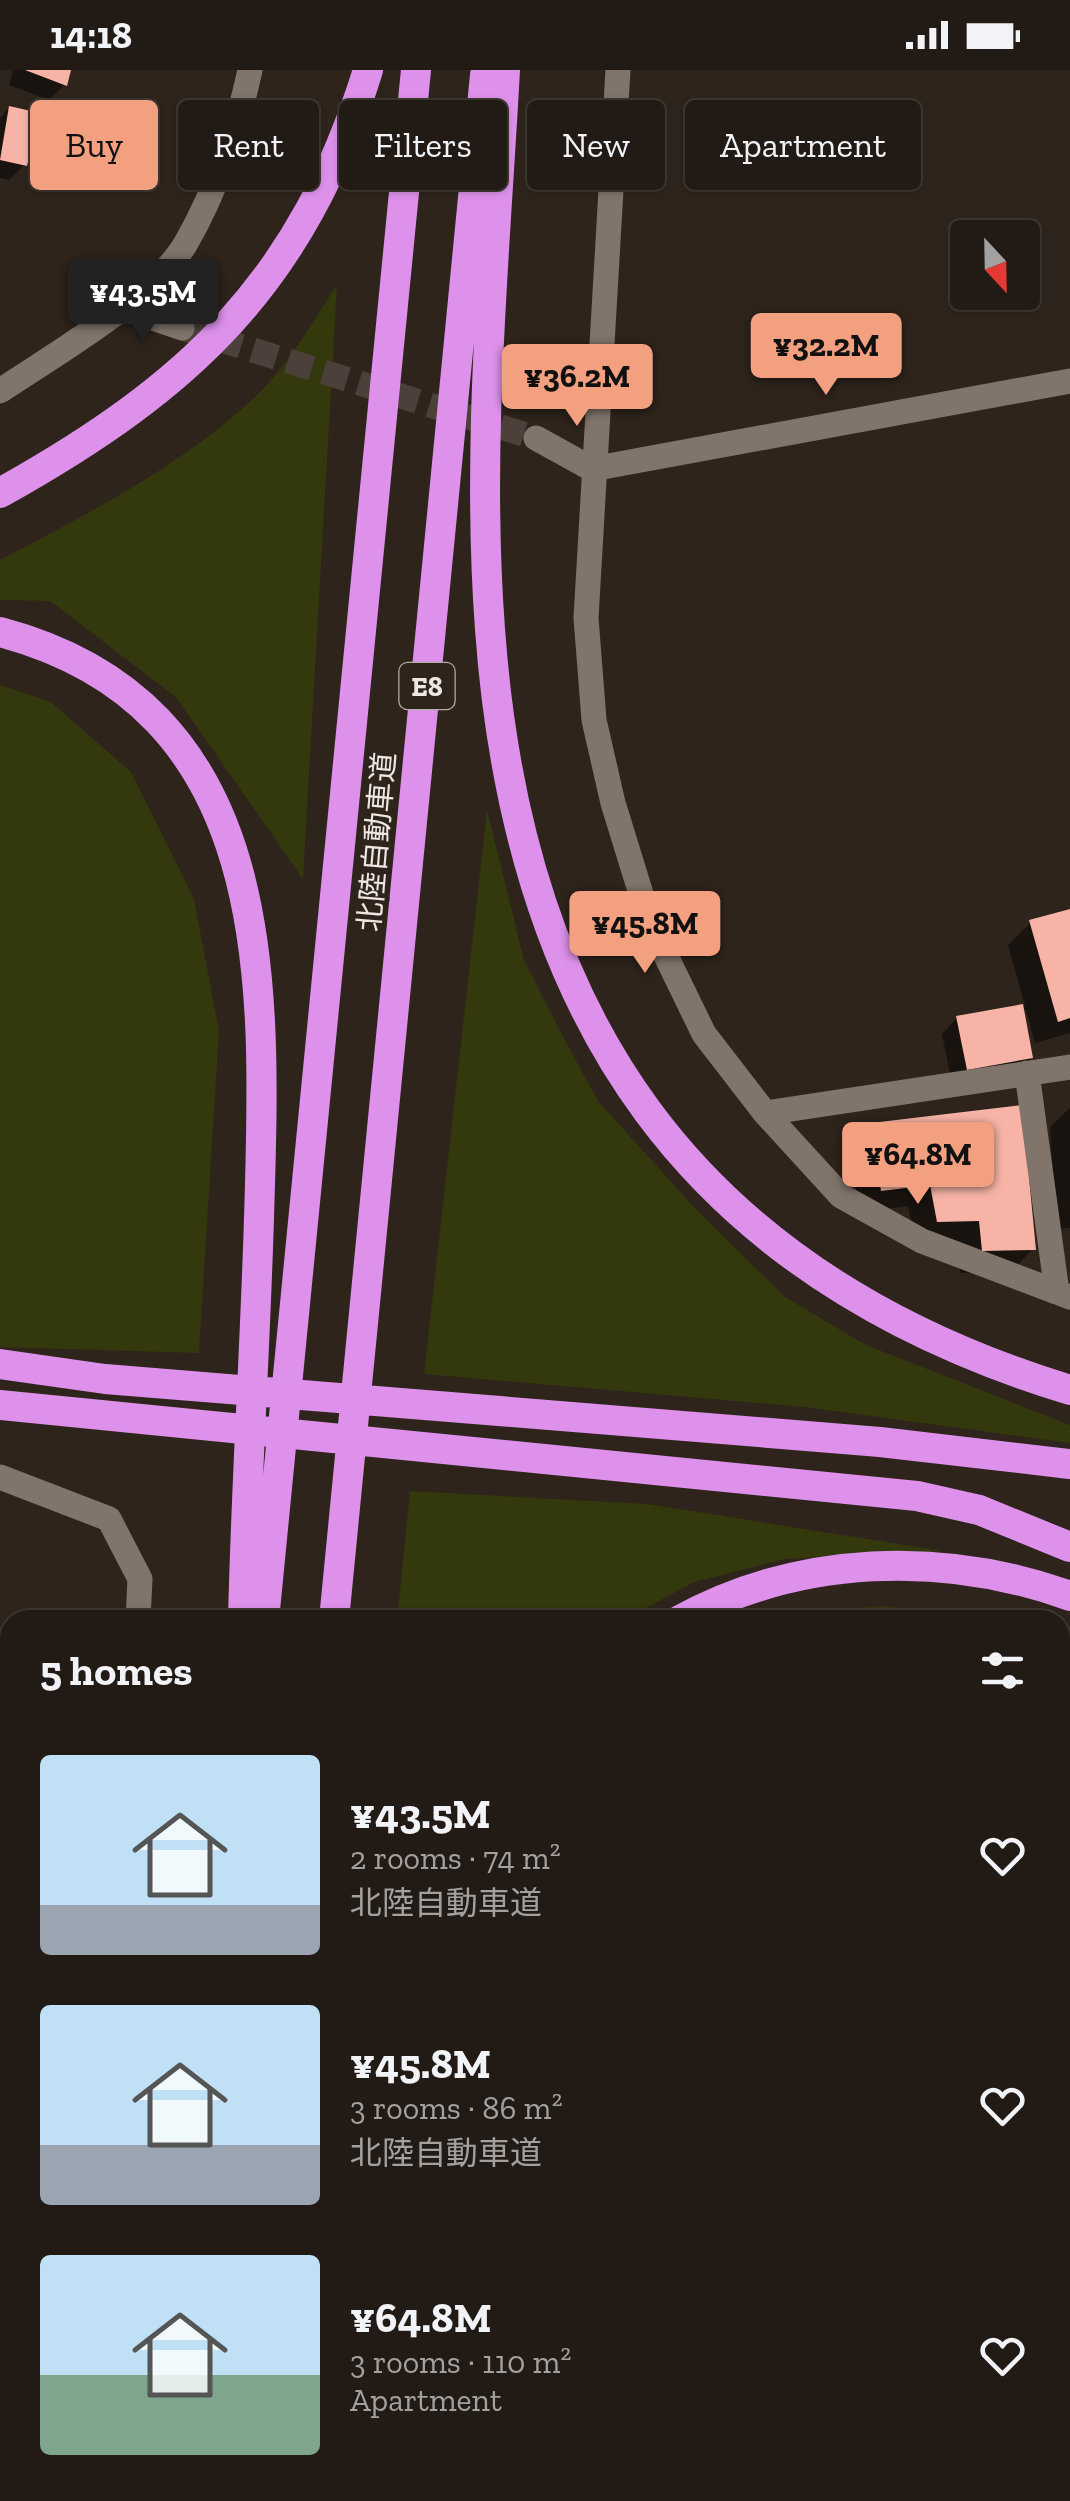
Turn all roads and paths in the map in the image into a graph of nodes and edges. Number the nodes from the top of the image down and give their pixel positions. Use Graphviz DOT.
graph roads {
  1 [pos="250,70"];
  2 [pos="368,70"];
  3 [pos="416,70"];
  4 [pos="486,70"];
  5 [pos="505,70"];
  6 [pos="618,70"];
  7 [pos="123,308"];
  8 [pos="182,328"];
  9 [pos="1070,382"];
  10 [pos="0,392"];
  11 [pos="536,438"];
  12 [pos="592,469"];
  13 [pos="0,493"];
  14 [pos="0,632"];
  15 [pos="1070,1066"];
  16 [pos="1027,1073"];
  17 [pos="765,1113"];
  18 [pos="1064,1295"];
  19 [pos="0,1364"];
  20 [pos="1070,1390"];
  21 [pos="0,1405"];
  22 [pos="1070,1464"];
  23 [pos="0,1477"];
  24 [pos="1070,1547"];
  25 [pos="258,1549"];
  26 [pos="1070,1596"];
  27 [pos="138,1610"];
  28 [pos="245,1610"];
  29 [pos="263,1610"];
  30 [pos="335,1610"];
  31 [pos="701,1610"];
  1 -- 7 [label="street"];
  2 -- 13 [label="highway"];
  3 -- 25 [label="highway, 北陸自動車道 / E8"];
  4 -- 30 [label="highway, 北陸自動車道 / E8"];
  5 -- 20 [label="highway"];
  6 -- 12 [label="street"];
  7 -- 8 [label="street"];
  7 -- 10 [label="street"];
  9 -- 12 [label="street"];
  11 -- 12 [label="street"];
  12 -- 17 [label="street"];
  14 -- 25 [label="highway"];
  15 -- 16 [label="street"];
  16 -- 17 [label="street"];
  16 -- 18 [label="street"];
  17 -- 18 [label="street"];
  19 -- 22 [label="highway"];
  21 -- 24 [label="highway"];
  23 -- 27 [label="street"];
  25 -- 28 [label="highway"];
  25 -- 29 [label="highway, 北陸自動車道 / E8"];
  26 -- 31 [label="highway"];
}
